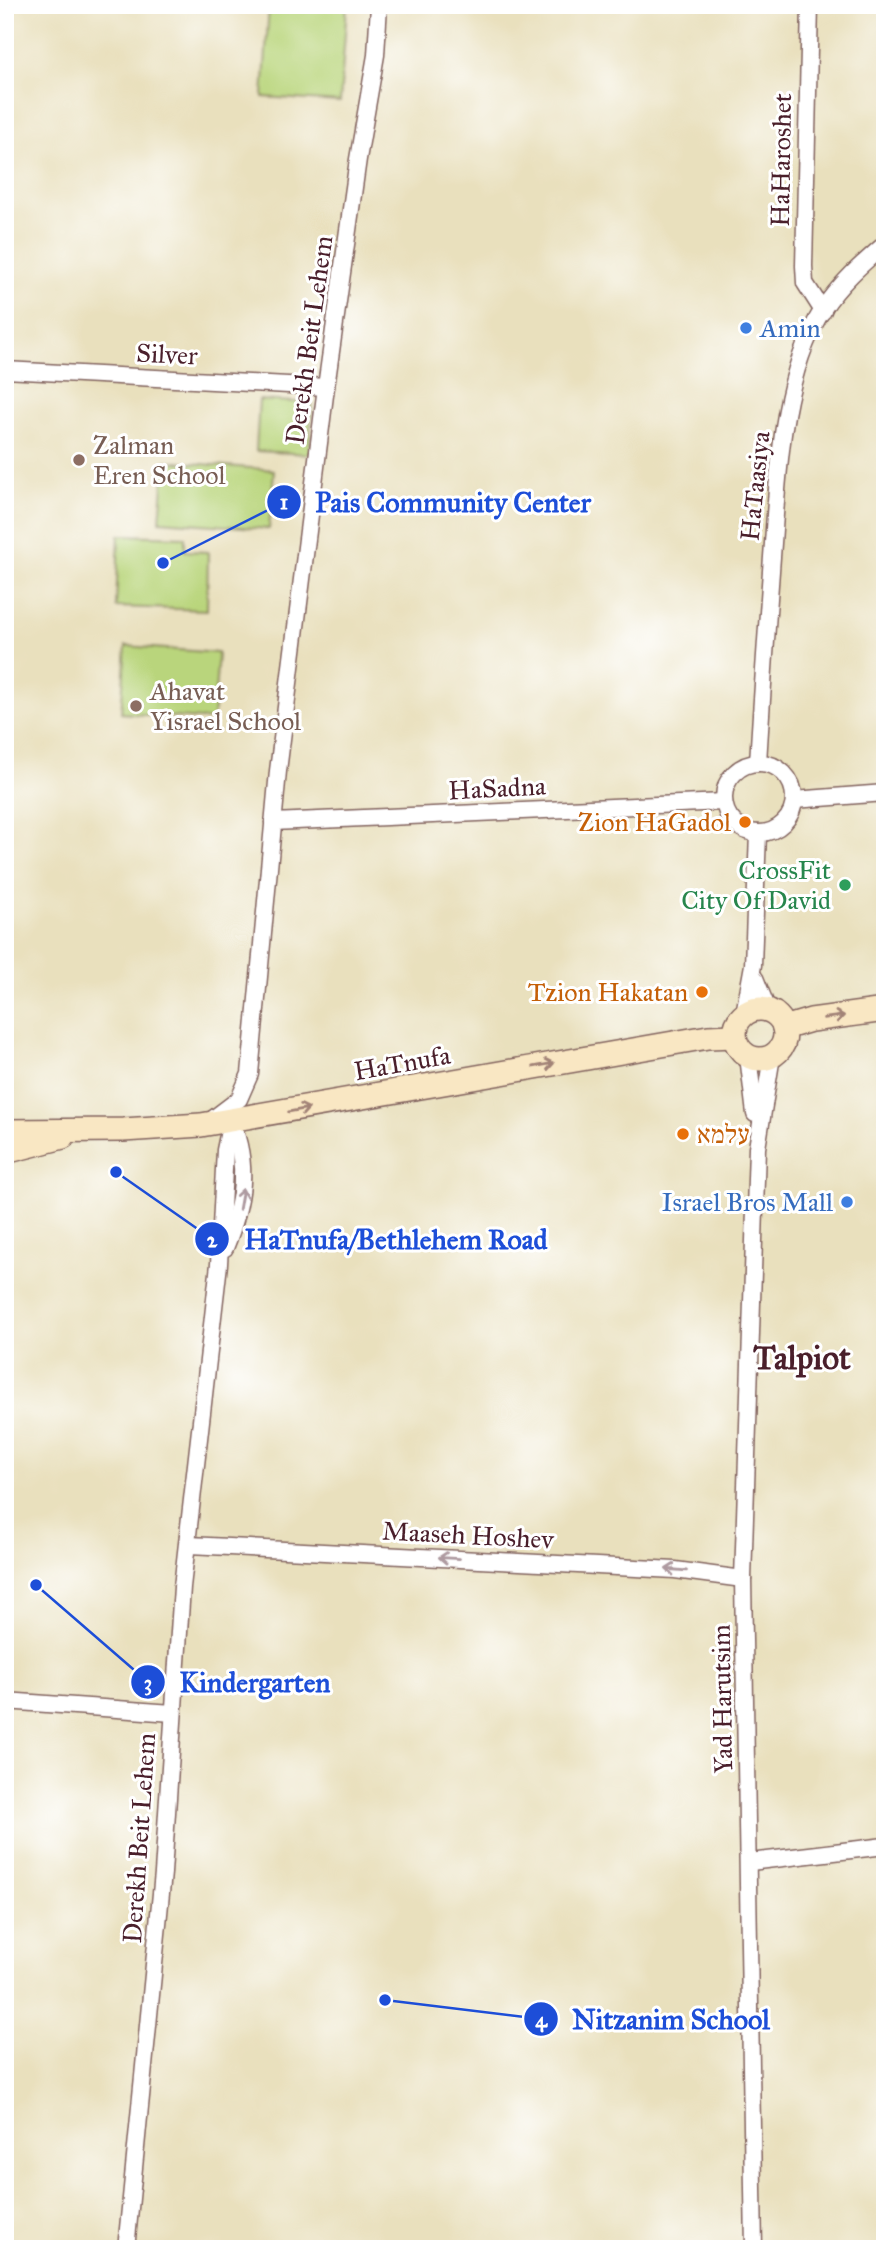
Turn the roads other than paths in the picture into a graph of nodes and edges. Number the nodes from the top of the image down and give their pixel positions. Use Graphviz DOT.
graph roads {
  1 [pos="379,5"];
  2 [pos="810,5"];
  3 [pos="885,244"];
  4 [pos="822,311"];
  5 [pos="5,370"];
  6 [pos="326,387"];
  7 [pos="758,763"];
  8 [pos="885,793"];
  9 [pos="794,800"];
  10 [pos="724,802"];
  11 [pos="273,822"];
  12 [pos="758,833"];
  13 [pos="753,965"];
  14 [pos="768,1010"];
  15 [pos="885,1010"];
  16 [pos="744,1014"];
  17 [pos="784,1028"];
  18 [pos="735,1037"];
  19 [pos="748,1056"];
  20 [pos="772,1056"];
  21 [pos="231,1121"];
  22 [pos="201,1125"];
  23 [pos="5,1131"];
  24 [pos="78,1131"];
  25 [pos="757,1147"];
  26 [pos="5,1152"];
  27 [pos="189,1545"];
  28 [pos="744,1579"];
  29 [pos="5,1701"];
  30 [pos="173,1713"];
  31 [pos="885,1846"];
  32 [pos="750,1862"];
  33 [pos="127,2249"];
  34 [pos="754,2249"];
  1 -- 6 [label="street, Derekh Beit Lehem"];
  2 -- 4 [label="street, HaHaroshet"];
  3 -- 4 [label="street, HaTaasiya"];
  4 -- 7 [label="street, HaTaasiya"];
  5 -- 6 [label="street, Silver"];
  6 -- 11 [label="street, Derekh Beit Lehem"];
  7 -- 9 [label="street"];
  7 -- 10 [label="street"];
  8 -- 9 [label="street"];
  9 -- 12 [label="street"];
  10 -- 11 [label="street, HaSadna"];
  10 -- 12 [label="street"];
  11 -- 22 [label="street, Derekh Beit Lehem"];
  12 -- 13 [label="street"];
  13 -- 14 [label="street"];
  13 -- 16 [label="street"];
  14 -- 16 [label="street"];
  14 -- 17 [label="street"];
  17 -- 15 [label="street, one-way"];
  16 -- 18 [label="street"];
  17 -- 20 [label="street"];
  18 -- 19 [label="street"];
  21 -- 18 [label="street, HaTnufa, one-way"];
  19 -- 20 [label="street"];
  19 -- 25 [label="street, Yad Harutsim"];
  20 -- 25 [label="street, Yad Harutsim"];
  21 -- 22 [label="street, HaTnufa"];
  21 -- 27 [label="street, Derekh Beit Lehem"];
  22 -- 24 [label="street, HaTnufa"];
  23 -- 24 [label="street, HaTnufa"];
  24 -- 26 [label="street, HaTnufa"];
  25 -- 28 [label="street, Yad Harutsim"];
  28 -- 27 [label="street, Maaseh Hoshev, one-way"];
  27 -- 30 [label="street, Derekh Beit Lehem"];
  28 -- 32 [label="street, Yad Harutsim"];
  29 -- 30 [label="street"];
  30 -- 33 [label="street, Derekh Beit Lehem"];
  31 -- 32 [label="street"];
  32 -- 34 [label="street, Yad Harutsim"];
}
